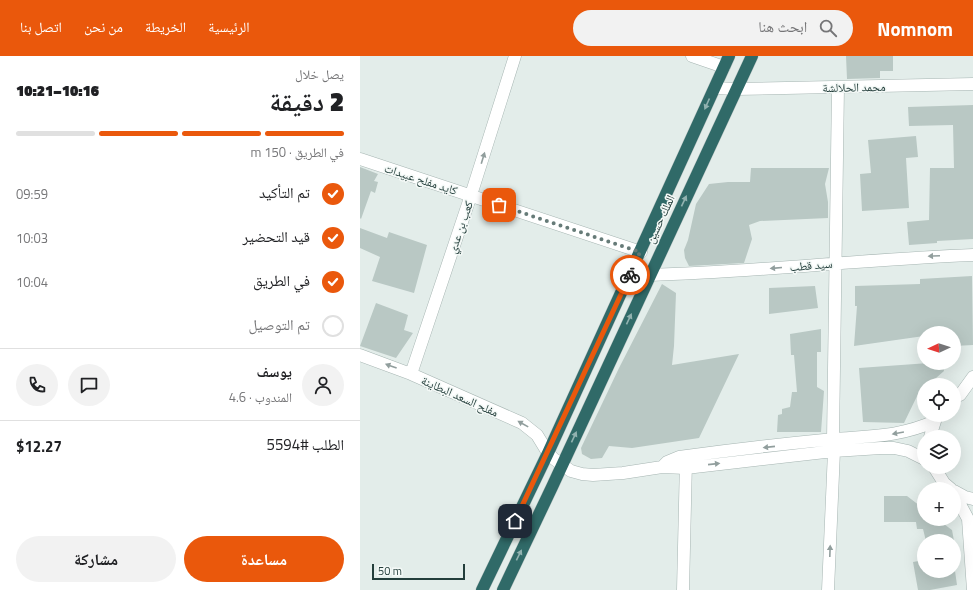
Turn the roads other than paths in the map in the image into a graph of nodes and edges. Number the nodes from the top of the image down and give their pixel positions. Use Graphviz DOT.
graph roads {
  1 [pos="515,56"];
  2 [pos="692,56"];
  3 [pos="752,56"];
  4 [pos="727,62"];
  5 [pos="973,84"];
  6 [pos="838,87"];
  7 [pos="715,88"];
  8 [pos="736,89"];
  9 [pos="360,159"];
  10 [pos="471,195"];
  11 [pos="640,252"];
  12 [pos="973,255"];
  13 [pos="835,263"];
  14 [pos="650,275"];
  15 [pos="361,358"];
  16 [pos="411,374"];
  17 [pos="973,377"];
  18 [pos="973,391"];
  19 [pos="961,392"];
  20 [pos="961,396"];
  21 [pos="928,422"];
  22 [pos="834,445"];
  23 [pos="548,453"];
  24 [pos="917,455"];
  25 [pos="686,462"];
  26 [pos="562,465"];
  27 [pos="582,474"];
  28 [pos="552,487"];
  29 [pos="961,495"];
  30 [pos="973,499"];
  31 [pos="961,505"];
  32 [pos="482,590"];
  33 [pos="503,590"];
  34 [pos="683,590"];
  35 [pos="828,590"];
  36 [pos="973,590"];
  10 -- 1 [label="street, كعب بن عدي, one-way"];
  2 -- 4 [label="street"];
  3 -- 8 [label="highway, الملك حسين"];
  4 -- 7 [label="highway, الملك حسين"];
  5 -- 6 [label="street, محمد الحلالشة"];
  6 -- 8 [label="street, محمد الحلالشة"];
  6 -- 13 [label="street"];
  7 -- 8 [label="street, محمد الحلالشة"];
  7 -- 11 [label="highway, الملك حسين, one-way"];
  14 -- 8 [label="highway, الملك حسين, one-way"];
  9 -- 10 [label="street, كايد مفلح عبيدات"];
  10 -- 11 [label="street, كايد مفلح عبيدات"];
  10 -- 16 [label="street, كعب بن عدي"];
  11 -- 23 [label="highway, الملك حسين"];
  12 -- 13 [label="street, سيد قطب, one-way"];
  13 -- 14 [label="street, سيد قطب, one-way"];
  13 -- 22 [label="street"];
  26 -- 14 [label="highway, الملك حسين, one-way"];
  16 -- 15 [label="street, مفلح السعد البطاينة, one-way"];
  23 -- 16 [label="street, مفلح السعد البطاينة, one-way"];
  17 -- 19 [label="street"];
  18 -- 20 [label="street"];
  21 -- 22 [label="street, one-way"];
  22 -- 24 [label="street"];
  22 -- 25 [label="street"];
  35 -- 22 [label="street, one-way"];
  23 -- 26 [label="street"];
  23 -- 32 [label="highway, الملك حسين"];
  25 -- 27 [label="street"];
  25 -- 34 [label="street"];
  26 -- 27 [label="street"];
  26 -- 28 [label="highway, الملك حسين"];
  27 -- 28 [label="street"];
  33 -- 28 [label="highway, الملك حسين, one-way"];
  29 -- 30 [label="street"];
  31 -- 36 [label="street"];
}
